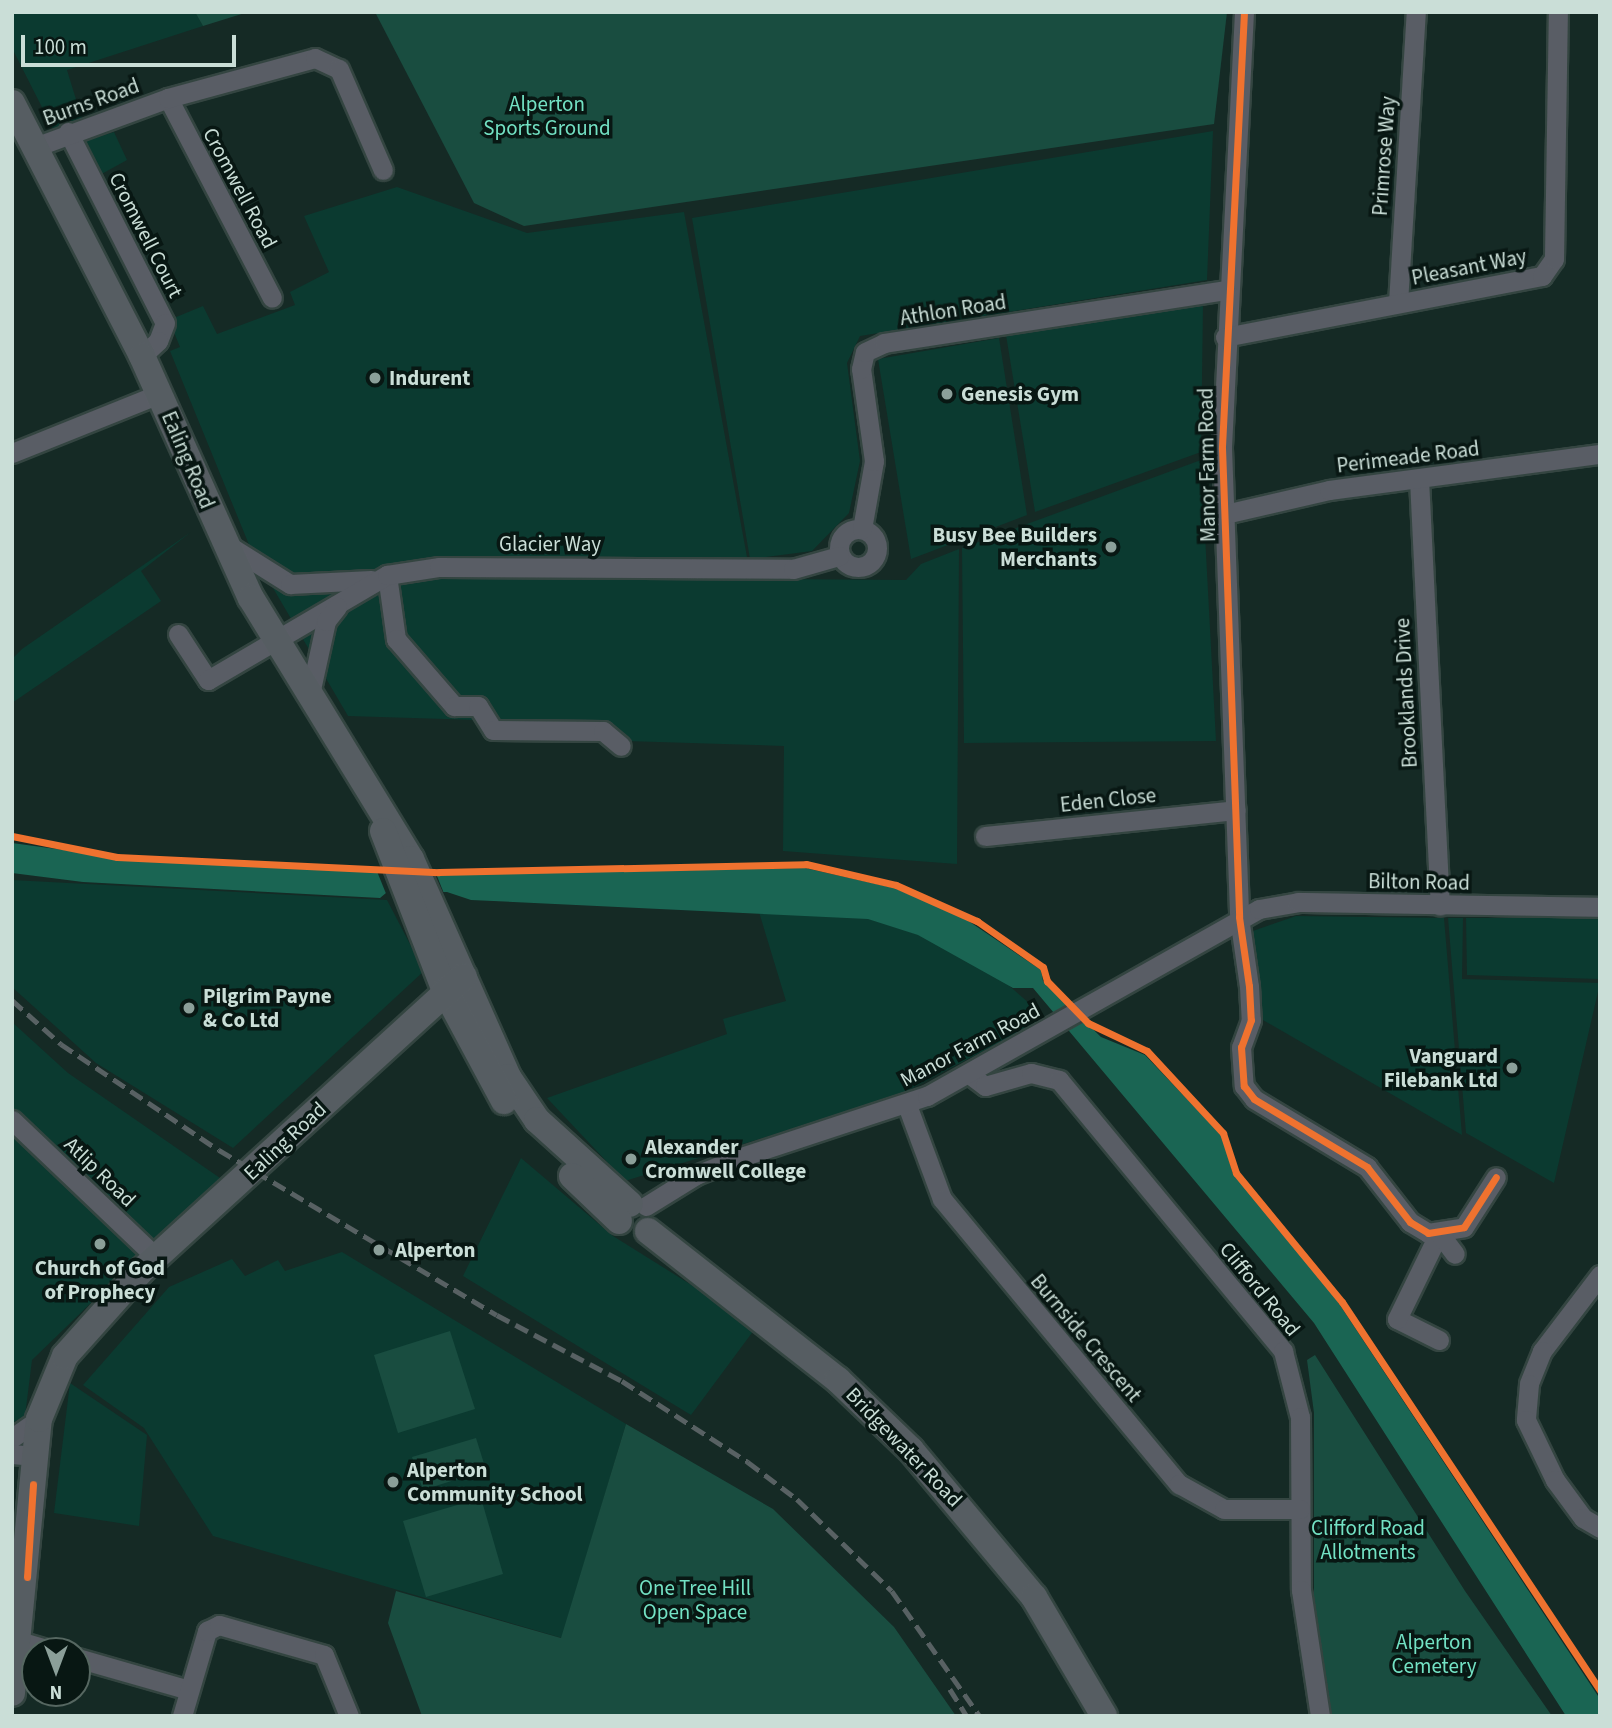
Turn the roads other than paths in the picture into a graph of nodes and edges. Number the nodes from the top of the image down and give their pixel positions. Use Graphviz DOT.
graph roads {
  1 [pos="1244,12"];
  2 [pos="1416,12"];
  3 [pos="1558,12"];
  4 [pos="167,99"];
  5 [pos="12,103"];
  6 [pos="68,132"];
  7 [pos="35,147"];
  8 [pos="383,170"];
  9 [pos="1227,290"];
  10 [pos="272,298"];
  11 [pos="1398,303"];
  12 [pos="1226,338"];
  13 [pos="142,356"];
  14 [pos="159,394"];
  15 [pos="12,453"];
  16 [pos="1600,454"];
  17 [pos="1419,479"];
  18 [pos="1224,514"];
  19 [pos="862,529"];
  20 [pos="223,540"];
  21 [pos="839,556"];
  22 [pos="383,577"];
  23 [pos="342,601"];
  24 [pos="178,634"];
  25 [pos="278,642"];
  26 [pos="310,694"];
  27 [pos="621,746"];
  28 [pos="1236,810"];
  29 [pos="985,836"];
  30 [pos="419,900"];
  31 [pos="1440,905"];
  32 [pos="1600,908"];
  33 [pos="1239,917"];
  34 [pos="455,984"];
  35 [pos="969,1074"];
  36 [pos="906,1105"];
  37 [pos="12,1120"];
  38 [pos="1485,1185"];
  39 [pos="636,1215"];
  40 [pos="1438,1233"];
  41 [pos="1455,1254"];
  42 [pos="156,1257"];
  43 [pos="1600,1275"];
  44 [pos="1439,1340"];
  45 [pos="39,1419"];
  46 [pos="12,1438"];
  47 [pos="23,1455"];
  48 [pos="1300,1509"];
  49 [pos="1600,1528"];
  50 [pos="22,1637"];
  51 [pos="21,1647"];
  52 [pos="91,1662"];
  53 [pos="189,1690"];
  54 [pos="12,1693"];
  55 [pos="182,1716"];
  56 [pos="349,1716"];
  57 [pos="1104,1716"];
  58 [pos="1320,1716"];
  1 -- 9 [label="street, Manor Farm Road"];
  2 -- 11 [label="street, Primrose Way"];
  3 -- 11 [label="street, Pleasant Way"];
  4 -- 6 [label="street, Burns Road"];
  4 -- 8 [label="street, Burns Road"];
  4 -- 10 [label="street, Cromwell Road"];
  5 -- 7 [label="main road, Ealing Road"];
  6 -- 7 [label="street, Burns Road"];
  6 -- 13 [label="street, Cromwell Court"];
  7 -- 13 [label="main road, Ealing Road"];
  9 -- 12 [label="street, Manor Farm Road"];
  9 -- 19 [label="street, Athlon Road"];
  11 -- 12 [label="street, Pleasant Way"];
  12 -- 18 [label="street, Manor Farm Road"];
  13 -- 14 [label="main road, Ealing Road"];
  14 -- 15 [label="street"];
  14 -- 20 [label="main road, Ealing Road"];
  16 -- 17 [label="street, Perimeade Road"];
  17 -- 18 [label="street, Perimeade Road"];
  17 -- 31 [label="street, Brooklands Drive"];
  18 -- 28 [label="street, Manor Farm Road"];
  19 -- 21 [label="street"];
  19 -- 21 [label="street"];
  20 -- 22 [label="street"];
  20 -- 25 [label="main road, Ealing Road"];
  21 -- 22 [label="street, Glacier Way"];
  22 -- 23 [label="street, Glacier Way"];
  22 -- 27 [label="street"];
  23 -- 25 [label="street, Glacier Way"];
  23 -- 26 [label="street"];
  24 -- 25 [label="street, Glacier Way"];
  25 -- 26 [label="main road, Ealing Road"];
  26 -- 30 [label="main road, Ealing Road"];
  28 -- 29 [label="street, Eden Close"];
  28 -- 33 [label="street, Manor Farm Road"];
  30 -- 34 [label="main road, Ealing Road"];
  30 -- 34 [label="main road, Ealing Road"];
  31 -- 32 [label="street, Bilton Road"];
  31 -- 33 [label="street, Bilton Road"];
  33 -- 35 [label="street, Manor Farm Road"];
  33 -- 40 [label="street"];
  34 -- 39 [label="main road, Bridgewater Road"];
  34 -- 42 [label="main road, Ealing Road"];
  35 -- 36 [label="street, Manor Farm Road"];
  35 -- 48 [label="street, Clifford Road"];
  36 -- 39 [label="street, Manor Farm Road"];
  36 -- 48 [label="street, Burnside Crescent"];
  37 -- 42 [label="street, Atlip Road"];
  38 -- 40 [label="street"];
  39 -- 57 [label="main road, Bridgewater Road"];
  40 -- 41 [label="street"];
  40 -- 44 [label="street"];
  42 -- 45 [label="main road, Ealing Road"];
  43 -- 49 [label="street"];
  45 -- 46 [label="street"];
  45 -- 47 [label="main road, Ealing Road"];
  47 -- 50 [label="main road, Ealing Road"];
  48 -- 58 [label="street, Clifford Road"];
  51 -- 54 [label="main road"];
  52 -- 53 [label="street"];
  53 -- 55 [label="street"];
  53 -- 56 [label="street"];
}
